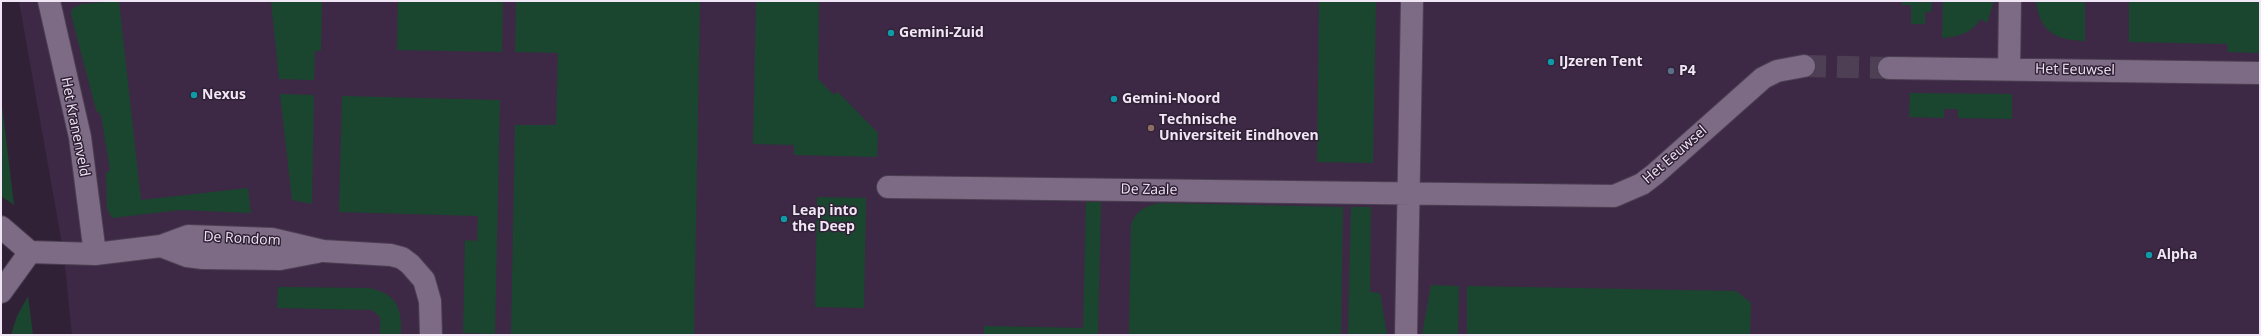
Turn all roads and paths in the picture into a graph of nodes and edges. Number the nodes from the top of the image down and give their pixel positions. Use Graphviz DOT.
graph roads {
  1 [pos="49,1"];
  2 [pos="1412,1"];
  3 [pos="2010,1"];
  4 [pos="1804,66"];
  5 [pos="1889,68"];
  6 [pos="2008,69"];
  7 [pos="2260,73"];
  8 [pos="888,187"];
  9 [pos="1409,194"];
  10 [pos="1,228"];
  11 [pos="30,252"];
  12 [pos="95,254"];
  13 [pos="1,292"];
  14 [pos="432,335"];
  15 [pos="1406,335"];
  1 -- 12 [label="street, Het Kranenveld"];
  2 -- 9 [label="street"];
  3 -- 6 [label="street"];
  4 -- 9 [label="street, Het Eeuwsel"];
  5 -- 6 [label="street, Het Eeuwsel"];
  6 -- 7 [label="street, Het Eeuwsel"];
  8 -- 9 [label="street, De Zaale"];
  9 -- 15 [label="street"];
  10 -- 11 [label="street"];
  11 -- 12 [label="street, De Rondom"];
  11 -- 13 [label="street"];
  12 -- 14 [label="street, De Rondom"];
}
